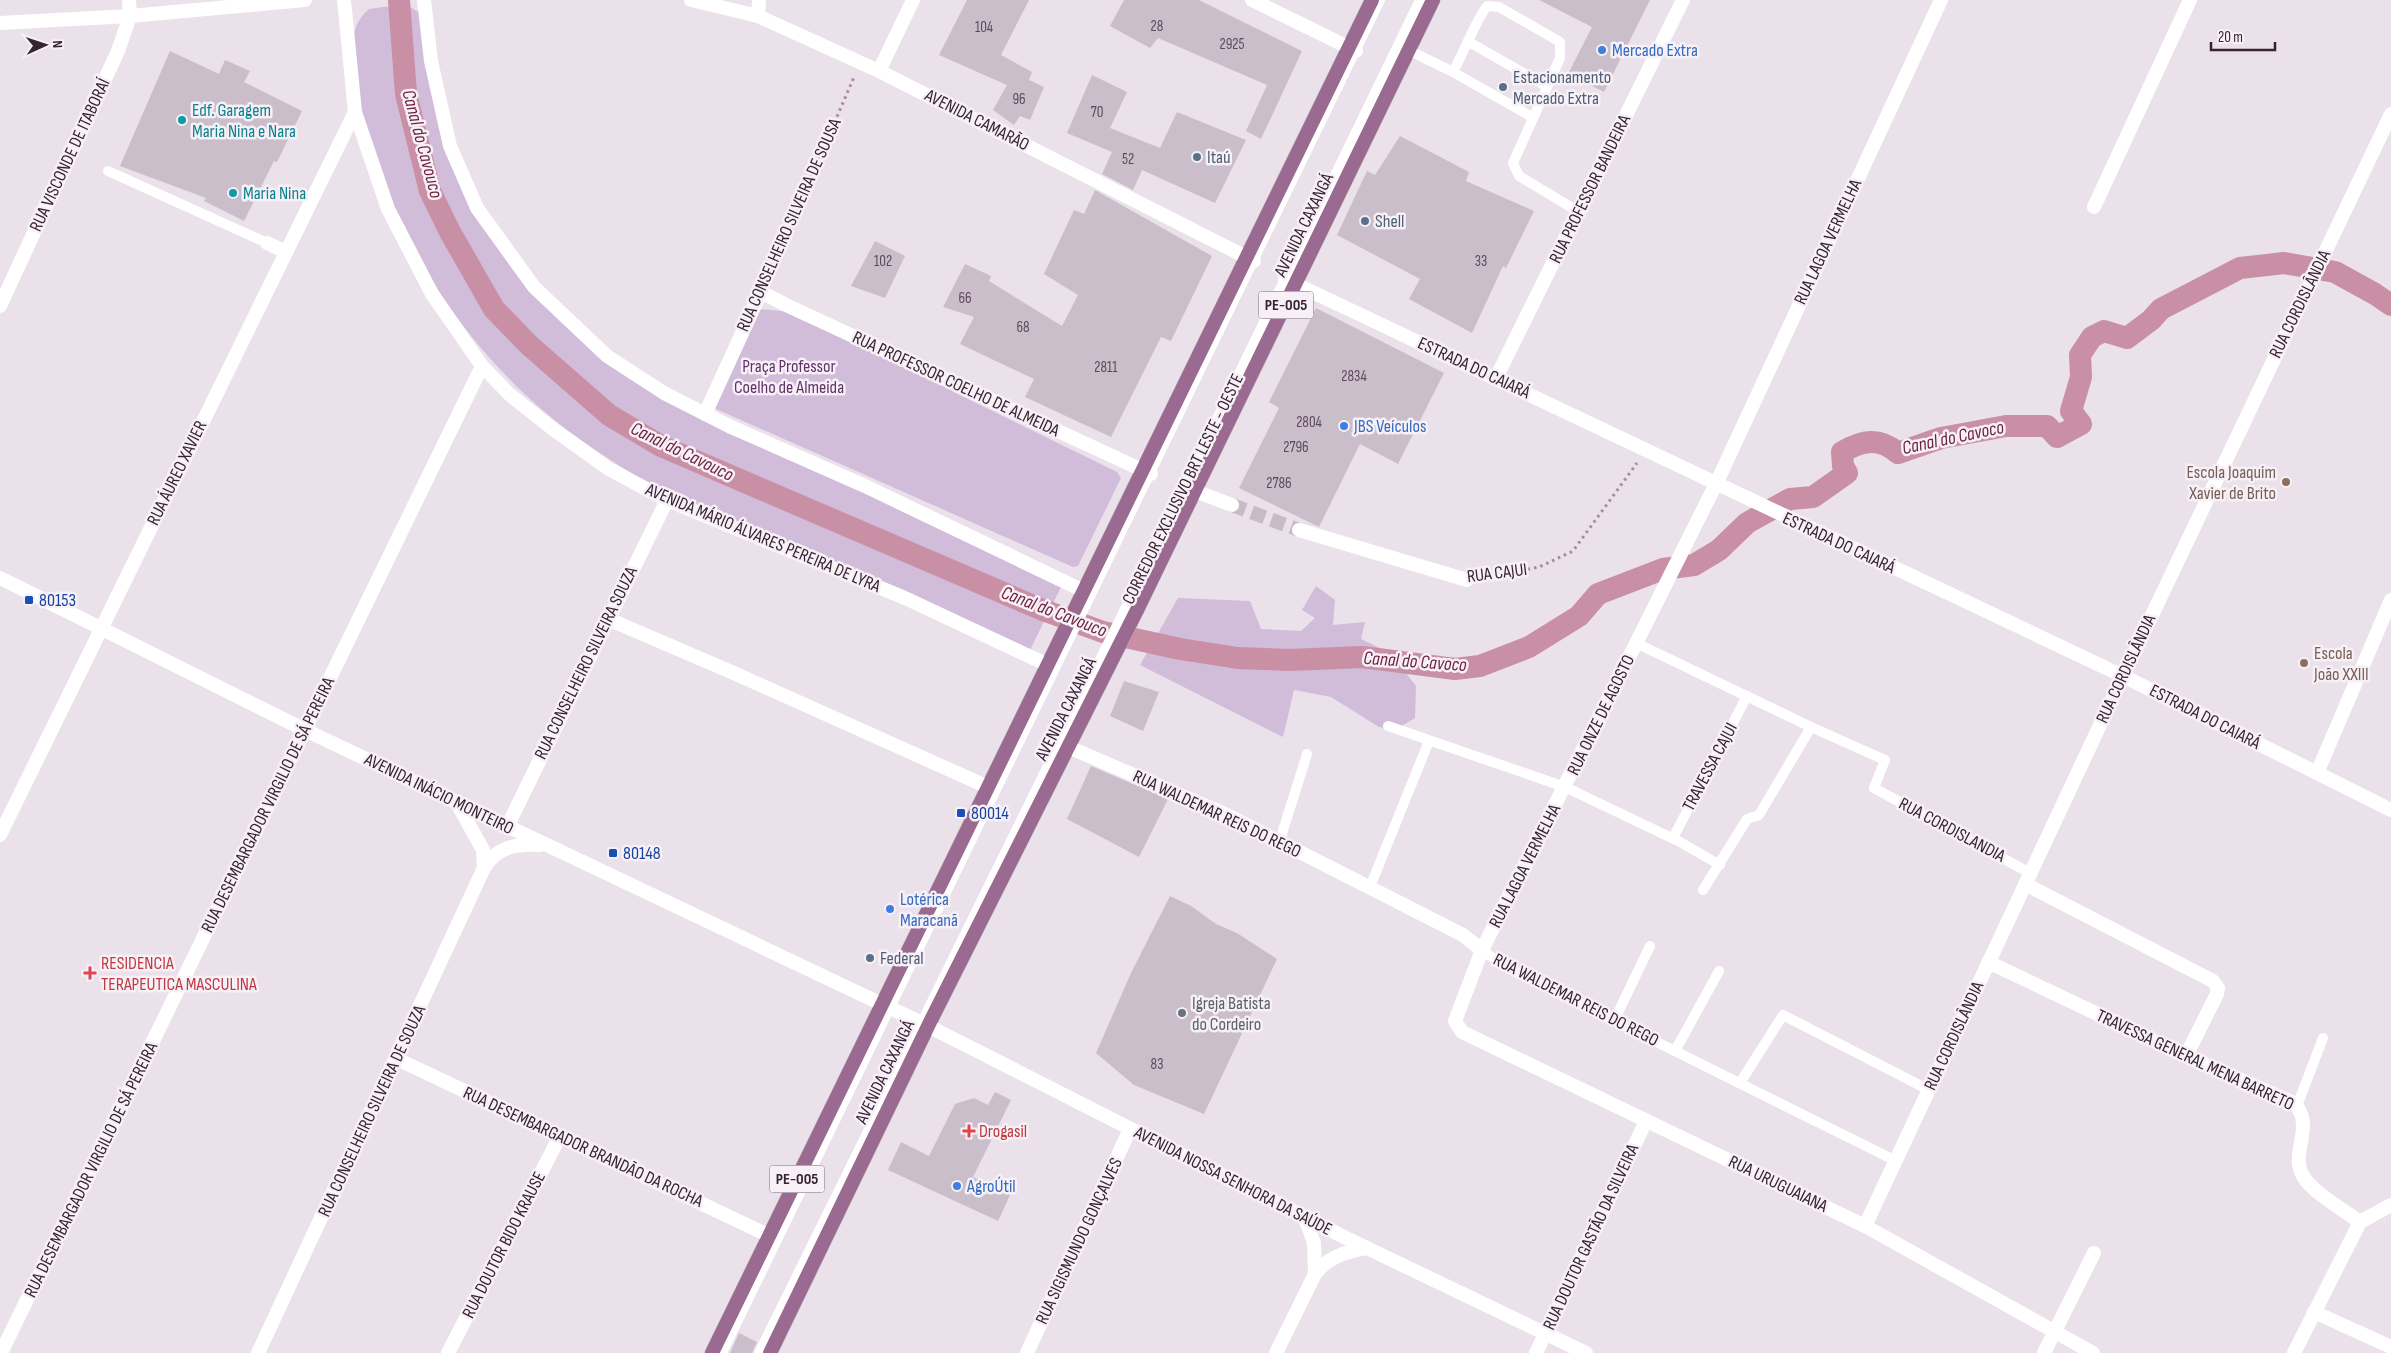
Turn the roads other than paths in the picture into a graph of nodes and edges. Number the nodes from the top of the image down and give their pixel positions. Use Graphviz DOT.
graph roads {
  1 [pos="129,0"];
  2 [pos="305,0"];
  3 [pos="344,0"];
  4 [pos="424,0"];
  5 [pos="691,0"];
  6 [pos="758,0"];
  7 [pos="913,0"];
  8 [pos="1252,0"];
  9 [pos="1372,0"];
  10 [pos="1380,0"];
  11 [pos="1420,0"];
  12 [pos="1433,0"];
  13 [pos="1683,0"];
  14 [pos="1940,0"];
  15 [pos="2190,0"];
  16 [pos="130,16"];
  17 [pos="758,16"];
  18 [pos="0,23"];
  19 [pos="1469,42"];
  20 [pos="1404,48"];
  21 [pos="1352,49"];
  22 [pos="879,71"];
  23 [pos="1453,72"];
  24 [pos="1546,86"];
  25 [pos="355,112"];
  26 [pos="2391,114"];
  27 [pos="1532,117"];
  28 [pos="108,171"];
  29 [pos="2094,208"];
  30 [pos="1579,212"];
  31 [pos="267,244"];
  32 [pos="286,252"];
  33 [pos="1250,260"];
  34 [pos="1290,282"];
  35 [pos="761,292"];
  36 [pos="0,306"];
  37 [pos="482,366"];
  38 [pos="1496,378"];
  39 [pos="705,414"];
  40 [pos="1147,473"];
  41 [pos="1716,484"];
  42 [pos="1189,489"];
  43 [pos="667,500"];
  44 [pos="1232,506"];
  45 [pos="1299,530"];
  46 [pos="0,578"];
  47 [pos="1468,580"];
  48 [pos="1085,595"];
  49 [pos="2391,600"];
  50 [pos="608,619"];
  51 [pos="101,627"];
  52 [pos="1636,644"];
  53 [pos="1052,663"];
  54 [pos="2123,676"];
  55 [pos="1092,686"];
  56 [pos="1747,696"];
  57 [pos="1388,726"];
  58 [pos="1811,727"];
  59 [pos="305,730"];
  60 [pos="1429,741"];
  61 [pos="1068,747"];
  62 [pos="1307,754"];
  63 [pos="2317,773"];
  64 [pos="988,787"];
  65 [pos="1565,787"];
  66 [pos="457,803"];
  67 [pos="2391,810"];
  68 [pos="507,827"];
  69 [pos="0,835"];
  70 [pos="1673,838"];
  71 [pos="1280,840"];
  72 [pos="544,845"];
  73 [pos="1720,865"];
  74 [pos="484,868"];
  75 [pos="2028,878"];
  76 [pos="1370,887"];
  77 [pos="1703,890"];
  78 [pos="1650,946"];
  79 [pos="1482,950"];
  80 [pos="1988,962"];
  81 [pos="1719,971"];
  82 [pos="886,1007"];
  83 [pos="1614,1021"];
  84 [pos="924,1024"];
  85 [pos="1457,1028"];
  86 [pos="2322,1038"];
  87 [pos="1675,1052"];
  88 [pos="2186,1056"];
  89 [pos="397,1059"];
  90 [pos="1740,1083"];
  91 [pos="1929,1090"];
  92 [pos="2297,1106"];
  93 [pos="1646,1121"];
  94 [pos="1130,1129"];
  95 [pos="560,1136"];
  96 [pos="1896,1161"];
  97 [pos="2391,1205"];
  98 [pos="1305,1218"];
  99 [pos="2391,1219"];
  100 [pos="2364,1220"];
  101 [pos="1865,1226"];
  102 [pos="770,1236"];
  103 [pos="1366,1248"];
  104 [pos="2094,1253"];
  105 [pos="1315,1274"];
  106 [pos="2314,1312"];
  107 [pos="2055,1330"];
  108 [pos="1545,1333"];
  109 [pos="2391,1347"];
  110 [pos="2,1353"];
  111 [pos="258,1353"];
  112 [pos="448,1353"];
  113 [pos="712,1353"];
  114 [pos="722,1353"];
  115 [pos="759,1353"];
  116 [pos="770,1353"];
  117 [pos="1027,1353"];
  118 [pos="1276,1353"];
  119 [pos="1536,1353"];
  120 [pos="1586,1353"];
  121 [pos="2044,1353"];
  122 [pos="2093,1353"];
  123 [pos="2294,1353"];
  1 -- 16 [label="street, RUA VISCONDE DE ITABORAÍ"];
  2 -- 16 [label="street"];
  3 -- 25 [label="street, AVENIDA MÁRIO ÁLVARES PEREIRA DE LYRA"];
  4 -- 39 [label="street"];
  5 -- 17 [label="street, AVENIDA CAMARÃO"];
  6 -- 17 [label="street"];
  7 -- 22 [label="street"];
  8 -- 21 [label="street"];
  9 -- 21 [label="main road, AVENIDA CAXANGÁ / PE-005"];
  10 -- 21 [label="lane"];
  11 -- 20 [label="lane"];
  12 -- 20 [label="main road, AVENIDA CAXANGÁ / PE-005"];
  13 -- 30 [label="street, RUA PROFESSOR BANDEIRA"];
  14 -- 41 [label="street, RUA LAGOA VERMELHA"];
  15 -- 29 [label="street"];
  16 -- 18 [label="street"];
  16 -- 36 [label="street, RUA VISCONDE DE ITABORAÍ"];
  17 -- 22 [label="street, AVENIDA CAMARÃO"];
  19 -- 23 [label="lane"];
  19 -- 24 [label="lane"];
  19 -- 24 [label="lane"];
  20 -- 23 [label="lane"];
  20 -- 34 [label="main road, AVENIDA CAXANGÁ / PE-005"];
  21 -- 33 [label="main road, AVENIDA CAXANGÁ / PE-005"];
  22 -- 33 [label="street, AVENIDA CAMARÃO"];
  23 -- 27 [label="lane"];
  24 -- 27 [label="lane"];
  25 -- 32 [label="street, RUA ÁUREO XAVIER"];
  25 -- 37 [label="street, AVENIDA MÁRIO ÁLVARES PEREIRA DE LYRA"];
  26 -- 54 [label="street, RUA CORDISLÂNDIA"];
  27 -- 30 [label="lane"];
  28 -- 31 [label="lane"];
  30 -- 38 [label="street, RUA PROFESSOR BANDEIRA"];
  31 -- 32 [label="street"];
  32 -- 51 [label="street, RUA ÁUREO XAVIER"];
  33 -- 40 [label="main road, AVENIDA CAXANGÁ / PE-005"];
  34 -- 38 [label="street, ESTRADA DO CAIARÁ"];
  34 -- 42 [label="main road, AVENIDA CAXANGÁ / PE-005"];
  35 -- 39 [label="street, RUA CONSELHEIRO SILVEIRA DE SOUSA"];
  35 -- 40 [label="street, RUA PROFESSOR COELHO DE ALMEIDA"];
  37 -- 43 [label="street, AVENIDA MÁRIO ÁLVARES PEREIRA DE LYRA"];
  37 -- 59 [label="street, RUA DESEMBARGADOR VIRGILIO DE SÁ PEREIRA"];
  38 -- 41 [label="street, ESTRADA DO CAIARÁ"];
  39 -- 48 [label="street"];
  40 -- 48 [label="main road, AVENIDA CAXANGÁ / PE-005"];
  41 -- 52 [label="street, RUA LAGOA VERMELHA"];
  41 -- 54 [label="street, ESTRADA DO CAIARÁ"];
  42 -- 44 [label="street"];
  42 -- 55 [label="main road, AVENIDA CAXANGÁ / PE-005"];
  43 -- 50 [label="street, RUA CONSELHEIRO SILVEIRA SOUZA"];
  43 -- 53 [label="street, AVENIDA MÁRIO ÁLVARES PEREIRA DE LYRA"];
  45 -- 47 [label="street, RUA CAJUI"];
  46 -- 51 [label="street, AVENIDA INÁCIO MONTEIRO"];
  48 -- 53 [label="main road, AVENIDA CAXANGÁ / PE-005"];
  49 -- 63 [label="street"];
  50 -- 64 [label="street"];
  50 -- 68 [label="street, RUA CONSELHEIRO SILVEIRA SOUZA"];
  51 -- 59 [label="street, AVENIDA INÁCIO MONTEIRO"];
  51 -- 69 [label="street, RUA ÁUREO XAVIER"];
  52 -- 56 [label="lane"];
  52 -- 65 [label="street, RUA ONZE DE AGOSTO"];
  53 -- 64 [label="main road, AVENIDA CAXANGÁ / PE-005"];
  53 -- 82 [label="lane"];
  54 -- 63 [label="street, ESTRADA DO CAIARÁ"];
  54 -- 75 [label="street, RUA CORDISLÂNDIA"];
  55 -- 61 [label="main road, AVENIDA CAXANGÁ / PE-005"];
  55 -- 84 [label="lane"];
  56 -- 58 [label="lane"];
  56 -- 70 [label="lane, TRAVESSA CAJUI"];
  57 -- 60 [label="lane"];
  58 -- 73 [label="lane"];
  58 -- 75 [label="lane, RUA CORDISLANDIA"];
  59 -- 66 [label="street, AVENIDA INÁCIO MONTEIRO"];
  59 -- 110 [label="street, RUA DESEMBARGADOR VIRGILIO DE SÁ PEREIRA"];
  60 -- 65 [label="lane"];
  60 -- 76 [label="lane"];
  61 -- 71 [label="street, RUA WALDEMAR REIS DO REGO"];
  61 -- 84 [label="main road, AVENIDA CAXANGÁ / PE-005"];
  62 -- 71 [label="lane"];
  63 -- 67 [label="street, ESTRADA DO CAIARÁ"];
  64 -- 82 [label="main road, AVENIDA CAXANGÁ / PE-005"];
  65 -- 70 [label="lane"];
  65 -- 79 [label="street, RUA LAGOA VERMELHA"];
  66 -- 68 [label="street, AVENIDA INÁCIO MONTEIRO"];
  66 -- 74 [label="street"];
  68 -- 72 [label="street, AVENIDA INÁCIO MONTEIRO"];
  70 -- 73 [label="lane"];
  71 -- 76 [label="street, RUA WALDEMAR REIS DO REGO"];
  72 -- 74 [label="street, RUA CONSELHEIRO SILVEIRA DE SOUZA"];
  72 -- 82 [label="street, AVENIDA INÁCIO MONTEIRO"];
  73 -- 77 [label="lane"];
  74 -- 89 [label="street, RUA CONSELHEIRO SILVEIRA DE SOUZA"];
  75 -- 80 [label="street, RUA CORDISLÂNDIA"];
  75 -- 88 [label="street"];
  76 -- 79 [label="street, RUA WALDEMAR REIS DO REGO"];
  78 -- 83 [label="lane"];
  79 -- 83 [label="lane, RUA WALDEMAR REIS DO REGO"];
  79 -- 85 [label="street, RUA LAGOA VERMELHA"];
  80 -- 88 [label="street, TRAVESSA GENERAL MENA BARRETO"];
  80 -- 91 [label="street, RUA CORDISLÂNDIA"];
  81 -- 87 [label="lane"];
  82 -- 84 [label="street, AVENIDA NOSSA SENHORA DA SAÚDE"];
  82 -- 102 [label="main road, AVENIDA CAXANGÁ / PE-005"];
  82 -- 114 [label="lane"];
  83 -- 87 [label="lane, RUA WALDEMAR REIS DO REGO"];
  84 -- 94 [label="street, AVENIDA NOSSA SENHORA DA SAÚDE"];
  84 -- 115 [label="lane"];
  84 -- 116 [label="main road, AVENIDA CAXANGÁ / PE-005"];
  85 -- 93 [label="street, RUA URUGUAIANA"];
  86 -- 92 [label="lane"];
  87 -- 90 [label="lane, RUA WALDEMAR REIS DO REGO"];
  88 -- 92 [label="street, TRAVESSA GENERAL MENA BARRETO"];
  89 -- 95 [label="street, RUA DESEMBARGADOR BRANDÃO DA ROCHA"];
  89 -- 111 [label="street, RUA CONSELHEIRO SILVEIRA DE SOUZA"];
  90 -- 91 [label="lane"];
  90 -- 96 [label="lane, RUA WALDEMAR REIS DO REGO"];
  91 -- 96 [label="street, RUA CORDISLÂNDIA"];
  92 -- 100 [label="street, TRAVESSA GENERAL MENA BARRETO"];
  93 -- 101 [label="street, RUA URUGUAIANA"];
  93 -- 108 [label="street, RUA DOUTOR GASTÃO DA SILVEIRA"];
  94 -- 98 [label="street, AVENIDA NOSSA SENHORA DA SAÚDE"];
  94 -- 117 [label="street, RUA SIGISMUNDO GONÇALVES"];
  95 -- 102 [label="street, RUA DESEMBARGADOR BRANDÃO DA ROCHA"];
  95 -- 112 [label="street, RUA DOUTOR BIDO KRAUSE"];
  96 -- 101 [label="street, RUA CORDISLÂNDIA"];
  97 -- 100 [label="street"];
  98 -- 103 [label="street, AVENIDA NOSSA SENHORA DA SAÚDE"];
  98 -- 105 [label="street"];
  99 -- 100 [label="street"];
  100 -- 106 [label="street"];
  101 -- 107 [label="street, RUA URUGUAIANA"];
  102 -- 113 [label="main road, AVENIDA CAXANGÁ / PE-005"];
  103 -- 105 [label="street"];
  103 -- 108 [label="street, AVENIDA NOSSA SENHORA DA SAÚDE"];
  104 -- 107 [label="street"];
  105 -- 118 [label="street"];
  106 -- 109 [label="street"];
  106 -- 123 [label="street"];
  107 -- 121 [label="street"];
  107 -- 122 [label="street, RUA URUGUAIANA"];
  108 -- 119 [label="street, RUA DOUTOR GASTÃO DA SILVEIRA"];
  108 -- 120 [label="street, AVENIDA NOSSA SENHORA DA SAÚDE"];
}
